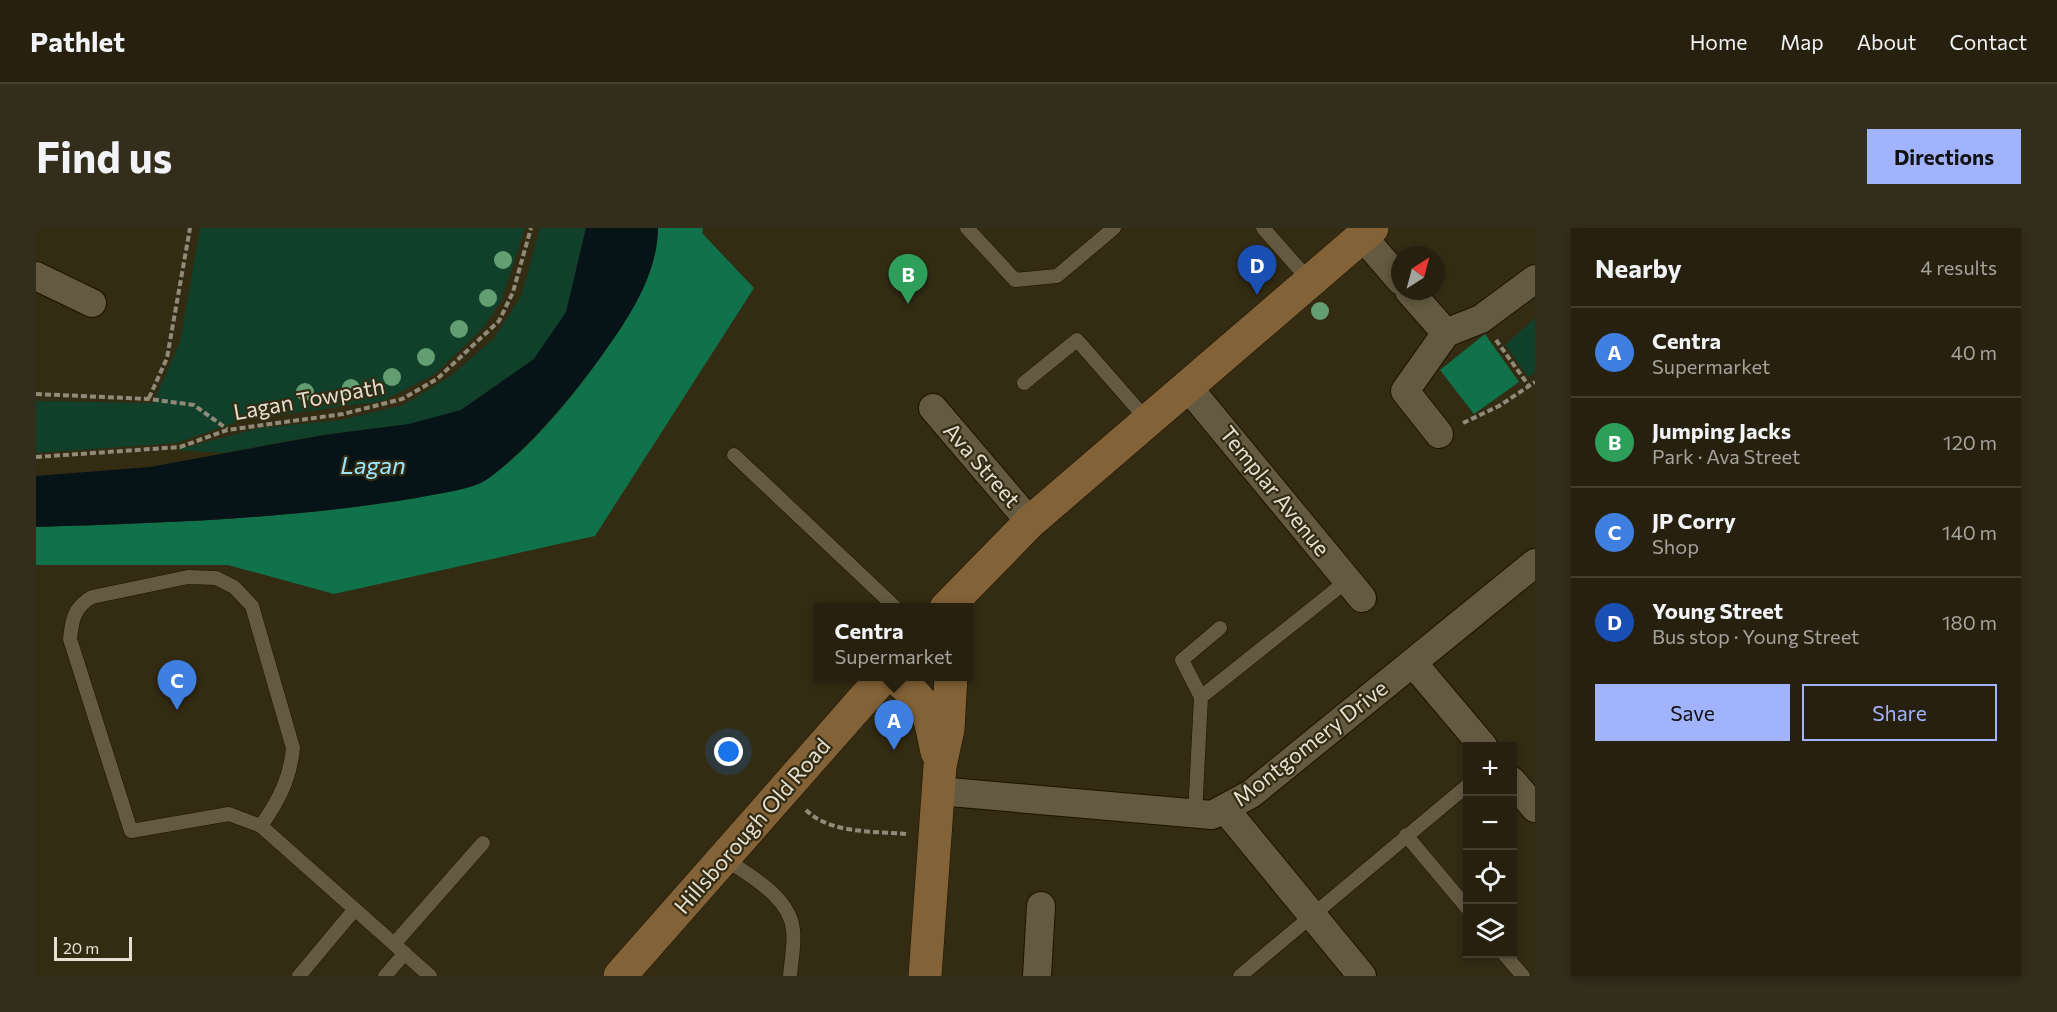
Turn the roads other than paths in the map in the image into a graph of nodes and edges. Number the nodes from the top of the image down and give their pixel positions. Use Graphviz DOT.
graph roads {
  1 [pos="967,228"];
  2 [pos="1114,228"];
  3 [pos="1263,228"];
  4 [pos="1367,232"];
  5 [pos="1391,267"];
  6 [pos="36,276"];
  7 [pos="1535,279"];
  8 [pos="1309,280"];
  9 [pos="1417,300"];
  10 [pos="92,303"];
  11 [pos="1446,333"];
  12 [pos="1024,383"];
  13 [pos="1187,386"];
  14 [pos="933,408"];
  15 [pos="1148,421"];
  16 [pos="1439,434"];
  17 [pos="734,455"];
  18 [pos="1030,522"];
  19 [pos="1535,563"];
  20 [pos="1355,589"];
  21 [pos="891,603"];
  22 [pos="951,603"];
  23 [pos="1220,628"];
  24 [pos="1413,663"];
  25 [pos="880,681"];
  26 [pos="900,681"];
  27 [pos="951,681"];
  28 [pos="1201,697"];
  29 [pos="1479,742"];
  30 [pos="939,779"];
  31 [pos="1517,787"];
  32 [pos="1463,788"];
  33 [pos="1225,808"];
  34 [pos="1535,808"];
  35 [pos="1195,814"];
  36 [pos="261,826"];
  37 [pos="1406,836"];
  38 [pos="483,843"];
  39 [pos="724,858"];
  40 [pos="1463,904"];
  41 [pos="1041,906"];
  42 [pos="354,909"];
  43 [pos="1312,915"];
  44 [pos="394,944"];
  45 [pos="405,953"];
  46 [pos="1507,958"];
  47 [pos="299,976"];
  48 [pos="385,976"];
  49 [pos="430,976"];
  50 [pos="620,976"];
  51 [pos="790,976"];
  52 [pos="925,976"];
  53 [pos="1037,976"];
  54 [pos="1240,976"];
  55 [pos="1362,976"];
  56 [pos="1523,976"];
  1 -- 2 [label="lane"];
  3 -- 8 [label="lane"];
  4 -- 5 [label="street"];
  4 -- 8 [label="street"];
  6 -- 10 [label="street"];
  7 -- 11 [label="street"];
  8 -- 13 [label="street"];
  9 -- 11 [label="street"];
  11 -- 16 [label="street"];
  12 -- 15 [label="lane"];
  13 -- 15 [label="street"];
  13 -- 20 [label="street, Templar Avenue"];
  14 -- 18 [label="street, Ava Street"];
  15 -- 18 [label="street"];
  17 -- 21 [label="lane"];
  18 -- 22 [label="street"];
  19 -- 24 [label="street, Montgomery Drive"];
  20 -- 28 [label="lane"];
  23 -- 28 [label="lane"];
  24 -- 29 [label="street"];
  24 -- 33 [label="street, Montgomery Drive"];
  25 -- 39 [label="street, Hillsborough Old Road"];
  26 -- 30 [label="street"];
  27 -- 30 [label="street"];
  28 -- 35 [label="lane"];
  30 -- 35 [label="street, Montgomery Drive"];
  30 -- 52 [label="street"];
  31 -- 34 [label="street"];
  32 -- 37 [label="lane"];
  33 -- 35 [label="street, Montgomery Drive"];
  33 -- 43 [label="street"];
  36 -- 36 [label="lane"];
  36 -- 42 [label="lane"];
  37 -- 40 [label="lane"];
  37 -- 43 [label="lane"];
  38 -- 44 [label="lane"];
  39 -- 50 [label="street, Hillsborough Old Road"];
  39 -- 51 [label="lane"];
  41 -- 53 [label="street"];
  42 -- 44 [label="lane"];
  42 -- 47 [label="lane"];
  43 -- 54 [label="lane"];
  43 -- 55 [label="street"];
  44 -- 45 [label="lane"];
  45 -- 48 [label="lane"];
  45 -- 49 [label="lane"];
  46 -- 56 [label="lane"];
}
